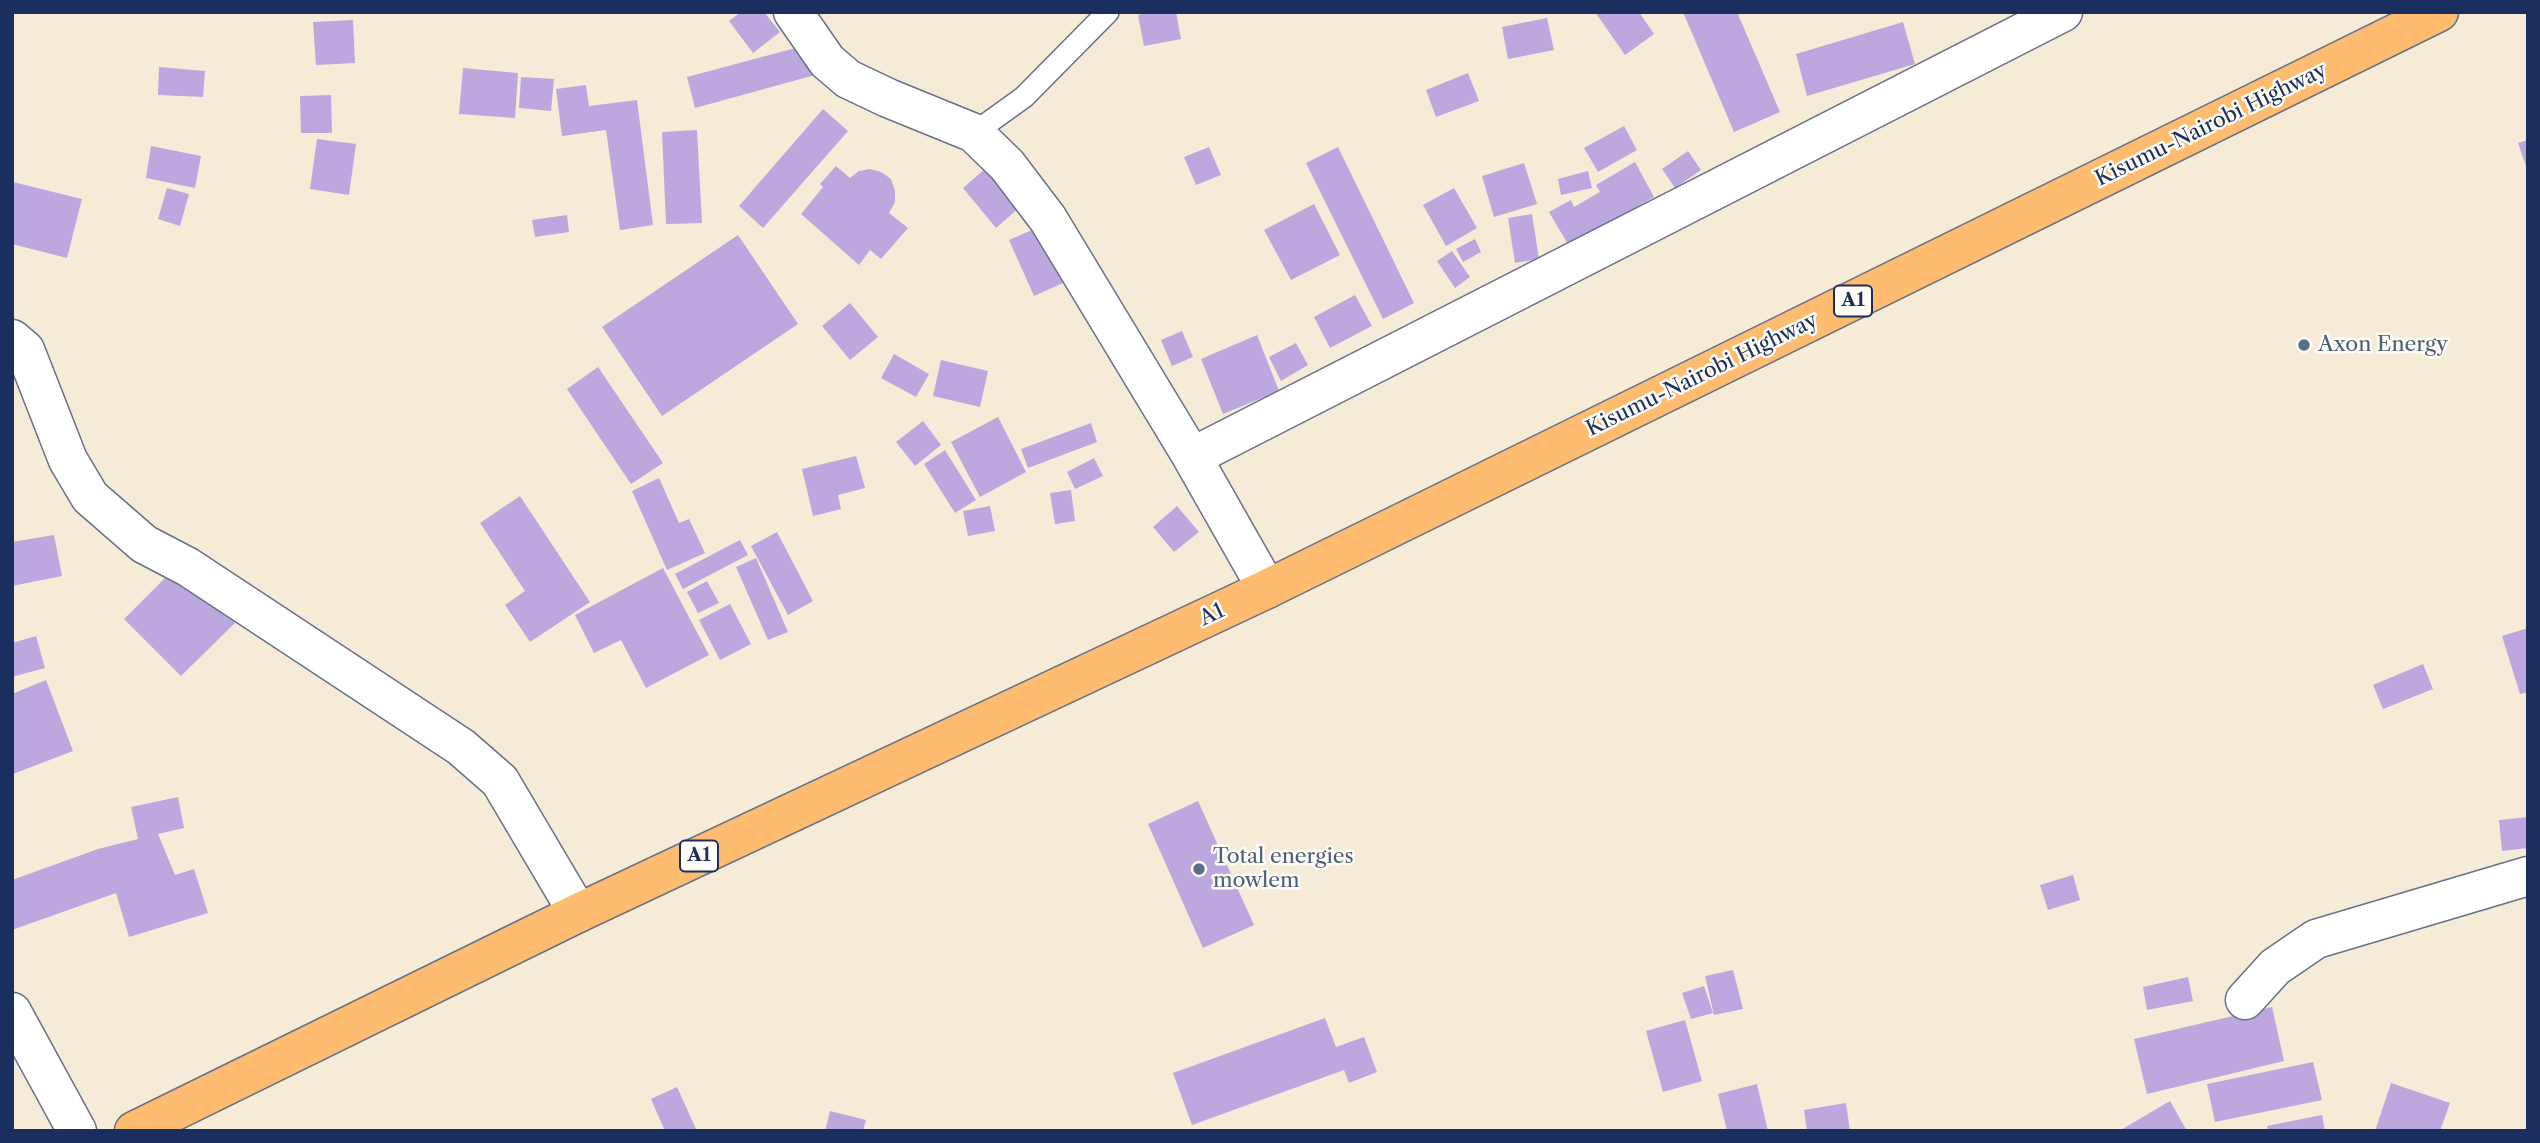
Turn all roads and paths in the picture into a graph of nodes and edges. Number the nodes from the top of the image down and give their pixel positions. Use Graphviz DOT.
graph roads {
  1 [pos="793,12"];
  2 [pos="1108,12"];
  3 [pos="2063,12"];
  4 [pos="2439,12"];
  5 [pos="974,133"];
  6 [pos="12,339"];
  7 [pos="1192,457"];
  8 [pos="1268,589"];
  9 [pos="2528,876"];
  10 [pos="578,913"];
  11 [pos="2245,1000"];
  12 [pos="12,1012"];
  13 [pos="152,1127"];
  14 [pos="77,1131"];
  1 -- 5 [label="street"];
  2 -- 5 [label="lane"];
  3 -- 7 [label="street"];
  4 -- 8 [label="highway, Kisumu-Nairobi Highway / A1"];
  5 -- 7 [label="street"];
  6 -- 10 [label="street"];
  7 -- 8 [label="street"];
  8 -- 10 [label="highway, A1 / A1"];
  9 -- 11 [label="street"];
  10 -- 13 [label="highway, A1 / A1"];
  12 -- 14 [label="street"];
}
